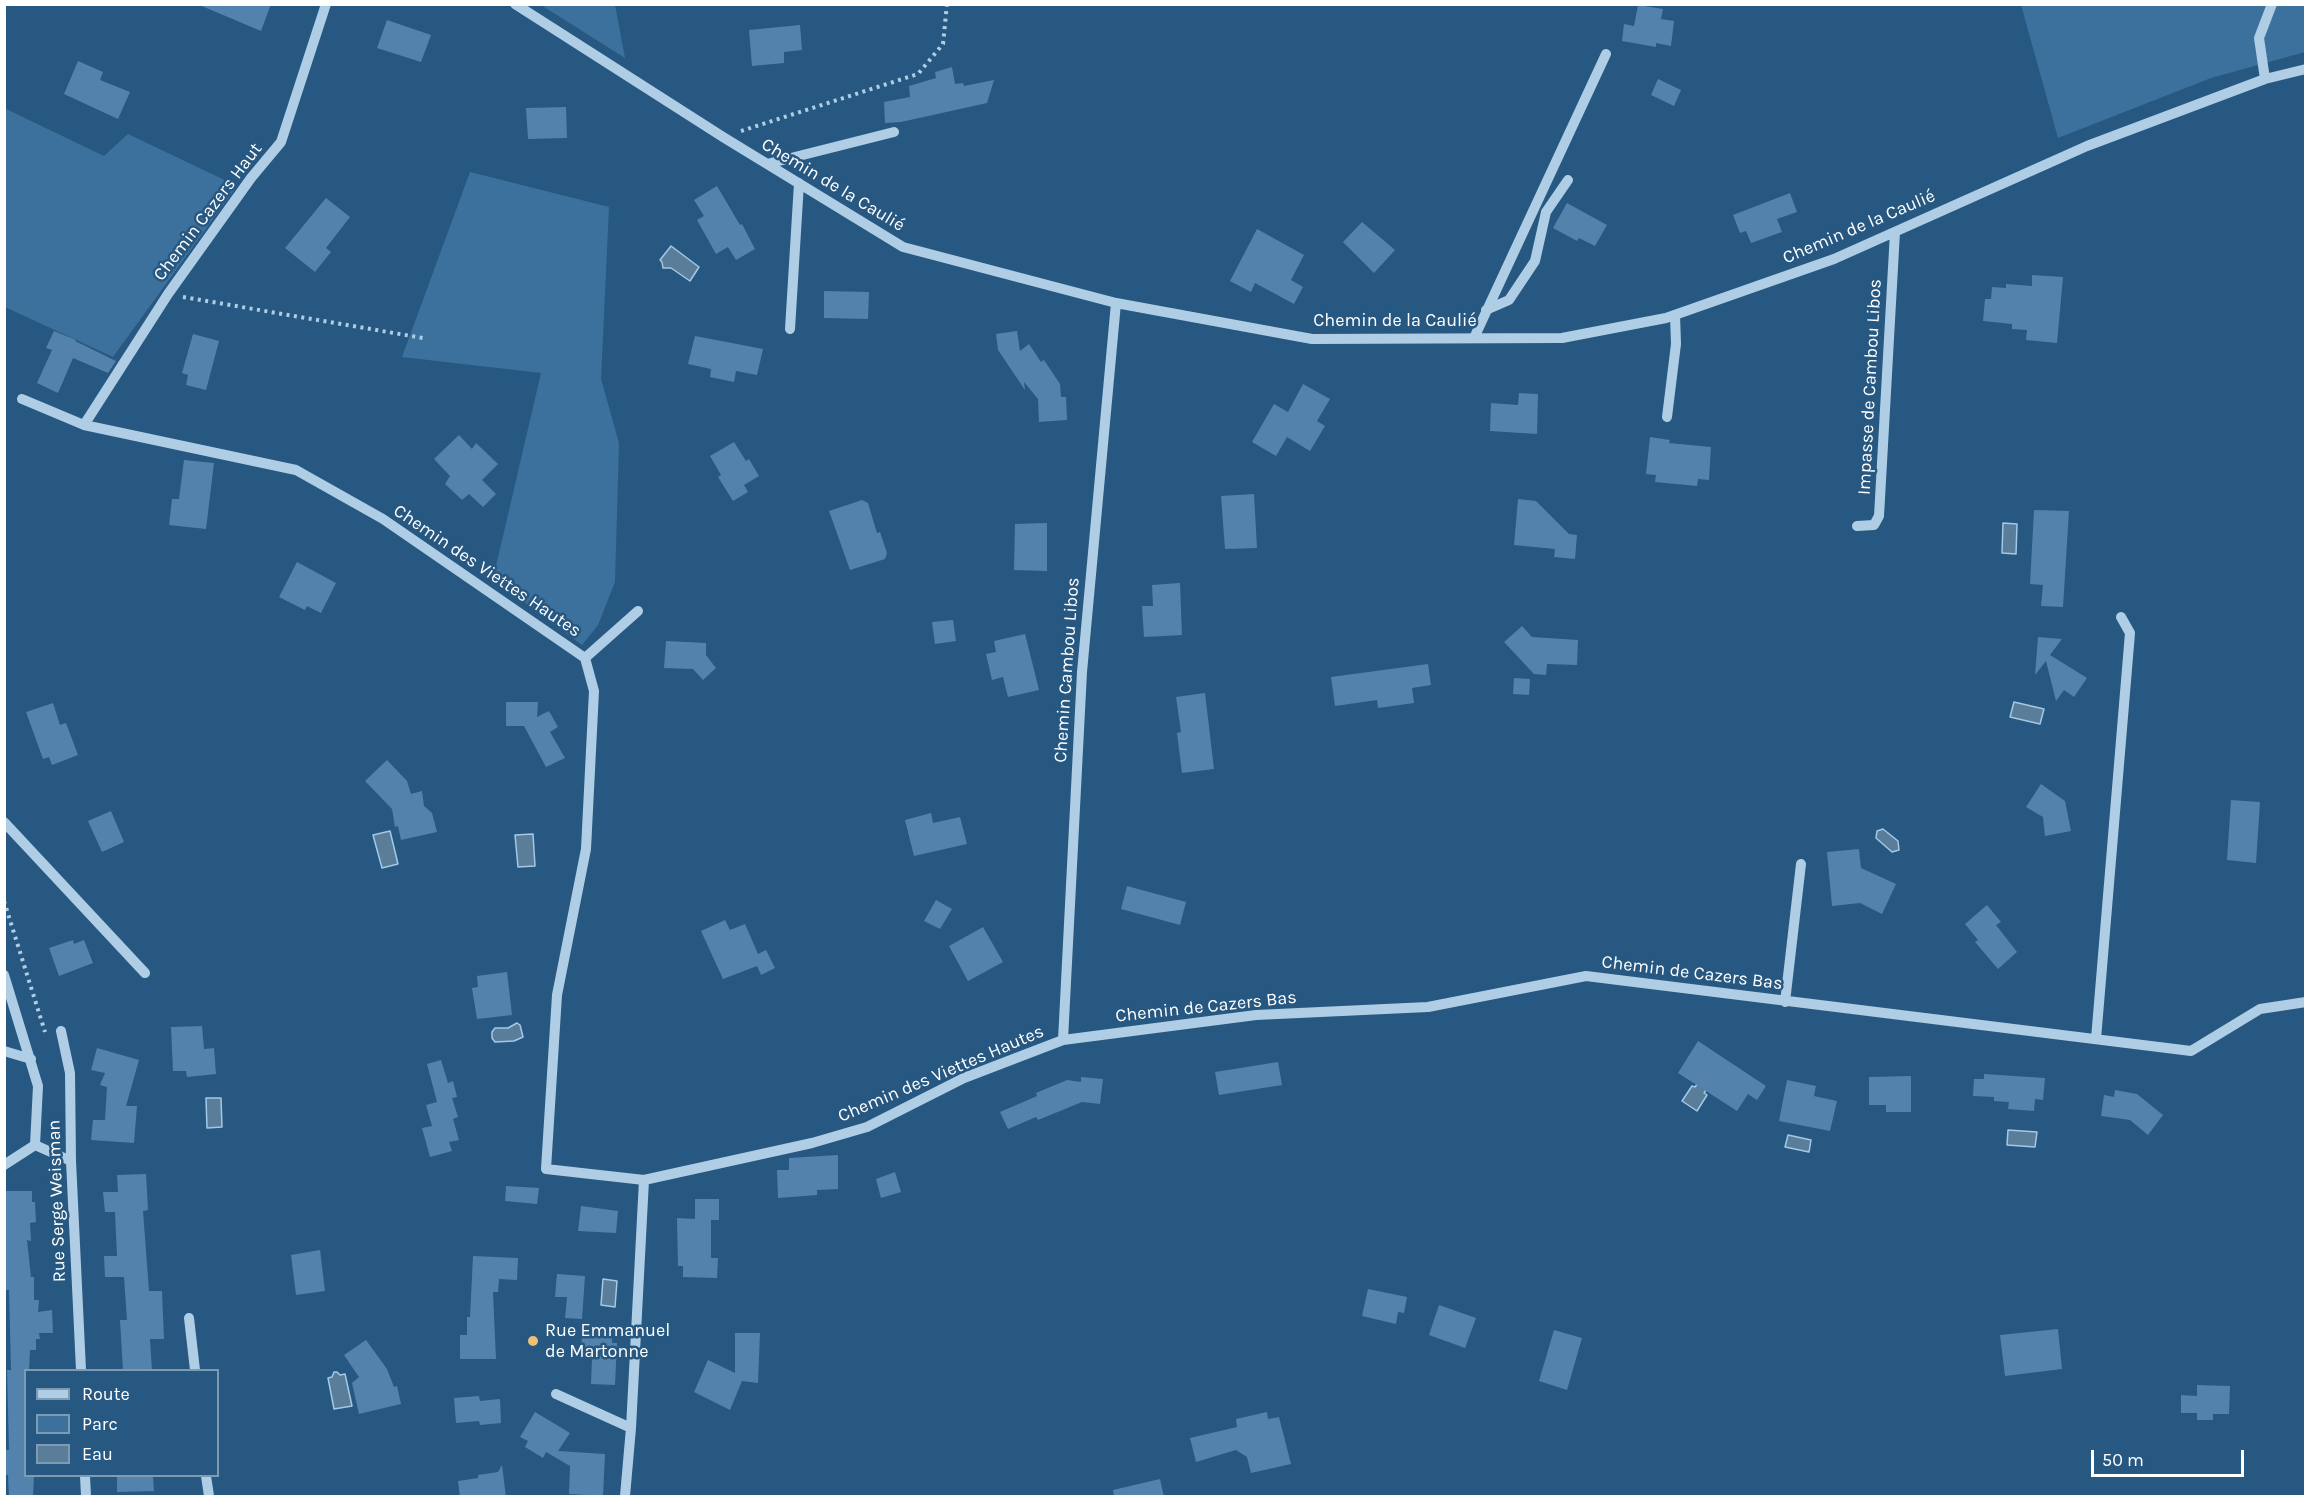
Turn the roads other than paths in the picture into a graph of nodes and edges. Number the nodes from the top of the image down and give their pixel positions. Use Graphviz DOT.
graph roads {
  1 [pos="326,4"];
  2 [pos="515,4"];
  3 [pos="2272,4"];
  4 [pos="1606,54"];
  5 [pos="2306,69"];
  6 [pos="2265,79"];
  7 [pos="894,132"];
  8 [pos="767,164"];
  9 [pos="1568,180"];
  10 [pos="799,183"];
  11 [pos="1895,232"];
  12 [pos="1116,303"];
  13 [pos="1486,310"];
  14 [pos="1675,315"];
  15 [pos="790,329"];
  16 [pos="1474,338"];
  17 [pos="22,399"];
  18 [pos="1667,417"];
  19 [pos="84,425"];
  20 [pos="1857,526"];
  21 [pos="638,611"];
  22 [pos="2121,617"];
  23 [pos="585,658"];
  24 [pos="4,822"];
  25 [pos="1801,864"];
  26 [pos="145,973"];
  27 [pos="4,975"];
  28 [pos="1785,1002"];
  29 [pos="2306,1002"];
  30 [pos="61,1031"];
  31 [pos="2096,1039"];
  32 [pos="1063,1040"];
  33 [pos="4,1051"];
  34 [pos="31,1059"];
  35 [pos="35,1145"];
  36 [pos="71,1161"];
  37 [pos="4,1165"];
  38 [pos="645,1180"];
  39 [pos="189,1318"];
  40 [pos="81,1369"];
  41 [pos="195,1369"];
  42 [pos="556,1394"];
  43 [pos="631,1428"];
  44 [pos="85,1477"];
  45 [pos="206,1477"];
  46 [pos="86,1497"];
  47 [pos="209,1497"];
  48 [pos="625,1497"];
  1 -- 19 [label="street, Chemin Cazers Haut"];
  2 -- 8 [label="street, Chemin de la Caulié"];
  3 -- 6 [label="street"];
  4 -- 13 [label="street"];
  5 -- 6 [label="street, Chemin de la Caulié"];
  6 -- 11 [label="street, Chemin de la Caulié"];
  7 -- 8 [label="street"];
  8 -- 10 [label="street, Chemin de la Caulié"];
  9 -- 13 [label="street"];
  10 -- 12 [label="street, Chemin de la Caulié"];
  10 -- 15 [label="street"];
  11 -- 14 [label="street, Chemin de la Caulié"];
  11 -- 20 [label="street, Impasse de Cambou Libos"];
  12 -- 16 [label="street, Chemin de la Caulié"];
  12 -- 32 [label="street, Chemin Cambou Libos"];
  13 -- 16 [label="street"];
  14 -- 16 [label="street, Chemin de la Caulié"];
  14 -- 18 [label="street"];
  17 -- 19 [label="street, Chemin des Viettes Hautes"];
  19 -- 23 [label="street, Chemin des Viettes Hautes"];
  21 -- 23 [label="street"];
  22 -- 31 [label="street"];
  23 -- 38 [label="street, Chemin des Viettes Hautes"];
  24 -- 26 [label="street"];
  25 -- 28 [label="street"];
  27 -- 34 [label="street"];
  28 -- 31 [label="street, Chemin de Cazers Bas"];
  28 -- 32 [label="street, Chemin de Cazers Bas"];
  29 -- 31 [label="street, Chemin de Cazers Bas"];
  30 -- 36 [label="street, Rue Serge Weisman"];
  32 -- 38 [label="street, Chemin des Viettes Hautes"];
  33 -- 34 [label="street"];
  34 -- 35 [label="street"];
  35 -- 36 [label="street"];
  35 -- 37 [label="street"];
  36 -- 40 [label="street, Rue Serge Weisman"];
  38 -- 43 [label="street"];
  39 -- 41 [label="street"];
  42 -- 43 [label="street"];
  43 -- 48 [label="street"];
  44 -- 46 [label="street"];
  45 -- 47 [label="street"];
}
